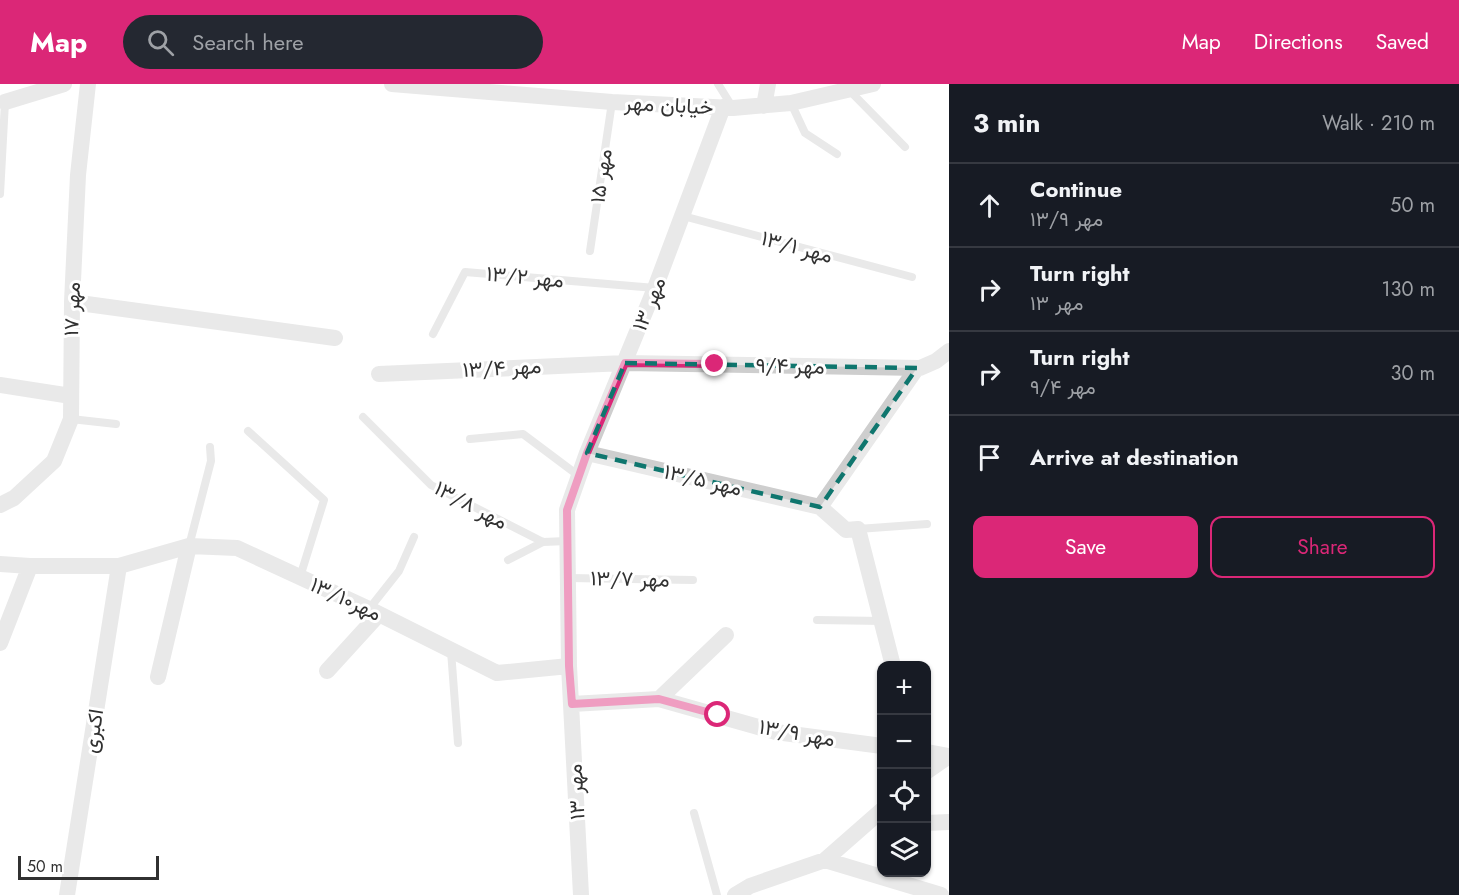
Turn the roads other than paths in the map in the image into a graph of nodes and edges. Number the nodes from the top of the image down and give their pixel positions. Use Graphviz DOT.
graph roads {
  1 [pos="24,84"];
  2 [pos="64,84"];
  3 [pos="88,84"];
  4 [pos="393,84"];
  5 [pos="718,84"];
  6 [pos="768,84"];
  7 [pos="873,84"];
  8 [pos="477,88"];
  9 [pos="849,90"];
  10 [pos="612,102"];
  11 [pos="2,103"];
  12 [pos="790,103"];
  13 [pos="764,106"];
  14 [pos="728,107"];
  15 [pos="905,147"];
  16 [pos="837,154"];
  17 [pos="0,194"];
  18 [pos="683,216"];
  19 [pos="590,250"];
  20 [pos="912,277"];
  21 [pos="655,288"];
  22 [pos="72,302"];
  23 [pos="433,334"];
  24 [pos="335,338"];
  25 [pos="949,351"];
  26 [pos="625,363"];
  27 [pos="917,368"];
  28 [pos="379,374"];
  29 [pos="0,385"];
  30 [pos="71,396"];
  31 [pos="363,417"];
  32 [pos="71,419"];
  33 [pos="116,424"];
  34 [pos="248,431"];
  35 [pos="470,439"];
  36 [pos="210,447"];
  37 [pos="587,453"];
  38 [pos="579,476"];
  39 [pos="0,505"];
  40 [pos="820,507"];
  41 [pos="927,524"];
  42 [pos="858,529"];
  43 [pos="414,537"];
  44 [pos="567,541"];
  45 [pos="543,542"];
  46 [pos="189,546"];
  47 [pos="508,560"];
  48 [pos="0,564"];
  49 [pos="30,566"];
  50 [pos="119,566"];
  51 [pos="300,577"];
  52 [pos="567,578"];
  53 [pos="693,580"];
  54 [pos="374,612"];
  55 [pos="817,620"];
  56 [pos="883,621"];
  57 [pos="726,635"];
  58 [pos="0,643"];
  59 [pos="451,650"];
  60 [pos="892,661"];
  61 [pos="569,666"];
  62 [pos="327,671"];
  63 [pos="158,677"];
  64 [pos="659,699"];
  65 [pos="572,704"];
  66 [pos="458,743"];
  67 [pos="877,745"];
  68 [pos="931,753"];
  69 [pos="949,756"];
  70 [pos="931,769"];
  71 [pos="694,813"];
  72 [pos="877,815"];
  73 [pos="949,822"];
  74 [pos="931,823"];
  75 [pos="877,826"];
  76 [pos="864,827"];
  77 [pos="825,860"];
  78 [pos="67,895"];
  79 [pos="581,895"];
  80 [pos="717,895"];
  81 [pos="735,895"];
  82 [pos="941,895"];
  1 -- 11 [label="street"];
  2 -- 11 [label="street"];
  3 -- 22 [label="street, مهر ۱۷"];
  4 -- 8 [label="street, خیابان مهر"];
  5 -- 14 [label="lane"];
  6 -- 13 [label="street"];
  7 -- 9 [label="street, خیابان مهر"];
  8 -- 10 [label="street, خیابان مهر"];
  9 -- 12 [label="street, خیابان مهر"];
  9 -- 15 [label="lane"];
  10 -- 14 [label="street, خیابان مهر"];
  10 -- 19 [label="lane, مهر ۱۵"];
  11 -- 17 [label="lane"];
  12 -- 13 [label="street, خیابان مهر"];
  12 -- 16 [label="lane"];
  13 -- 14 [label="street, خیابان مهر"];
  14 -- 18 [label="street, مهر ۱۳"];
  18 -- 20 [label="lane, مهر ۱۳/۱"];
  18 -- 21 [label="street, مهر ۱۳"];
  21 -- 23 [label="lane, مهر ۱۳/۲"];
  21 -- 26 [label="street, مهر ۱۳"];
  22 -- 24 [label="street"];
  22 -- 30 [label="street, مهر ۱۷"];
  25 -- 27 [label="street, مهر ۹/۴"];
  26 -- 27 [label="street, مهر ۹/۴"];
  26 -- 28 [label="street, مهر ۱۳/۴"];
  26 -- 37 [label="street, مهر ۱۳"];
  27 -- 40 [label="street"];
  29 -- 30 [label="street"];
  30 -- 32 [label="street, مهر ۱۷"];
  31 -- 45 [label="lane, مهر ۱۳/۸"];
  32 -- 33 [label="lane"];
  32 -- 39 [label="street, مهر ۱۷"];
  34 -- 51 [label="lane"];
  35 -- 38 [label="lane"];
  36 -- 46 [label="lane"];
  37 -- 38 [label="street, مهر ۱۳"];
  37 -- 40 [label="street, مهر ۱۳/۵"];
  38 -- 44 [label="street, مهر ۱۳"];
  40 -- 42 [label="street"];
  41 -- 42 [label="lane"];
  42 -- 56 [label="street"];
  43 -- 54 [label="lane"];
  44 -- 45 [label="lane, مهر ۱۳/۸"];
  44 -- 52 [label="street, مهر ۱۳"];
  45 -- 47 [label="lane"];
  46 -- 50 [label="street, مهر۱۳/۱۰"];
  46 -- 51 [label="street, مهر۱۳/۱۰"];
  46 -- 63 [label="street"];
  48 -- 49 [label="street, مهر۱۳/۱۰"];
  49 -- 50 [label="street, مهر۱۳/۱۰"];
  49 -- 58 [label="street"];
  50 -- 78 [label="street, اکبری"];
  51 -- 54 [label="street, مهر۱۳/۱۰"];
  52 -- 53 [label="lane, مهر ۱۳/۷"];
  52 -- 61 [label="street, مهر ۱۳"];
  54 -- 59 [label="street, مهر۱۳/۱۰"];
  54 -- 62 [label="street"];
  55 -- 56 [label="lane"];
  56 -- 60 [label="street"];
  57 -- 64 [label="street"];
  59 -- 61 [label="street, مهر۱۳/۱۰"];
  59 -- 66 [label="lane"];
  61 -- 65 [label="street, مهر ۱۳"];
  64 -- 65 [label="street, مهر ۱۳/۹"];
  64 -- 67 [label="street, مهر ۱۳/۹"];
  65 -- 79 [label="street, مهر ۱۳"];
  68 -- 69 [label="street"];
  69 -- 70 [label="street"];
  71 -- 80 [label="lane"];
  72 -- 76 [label="street"];
  73 -- 74 [label="street"];
  75 -- 76 [label="street"];
  76 -- 77 [label="street"];
  77 -- 81 [label="street"];
  77 -- 82 [label="street"];
}
